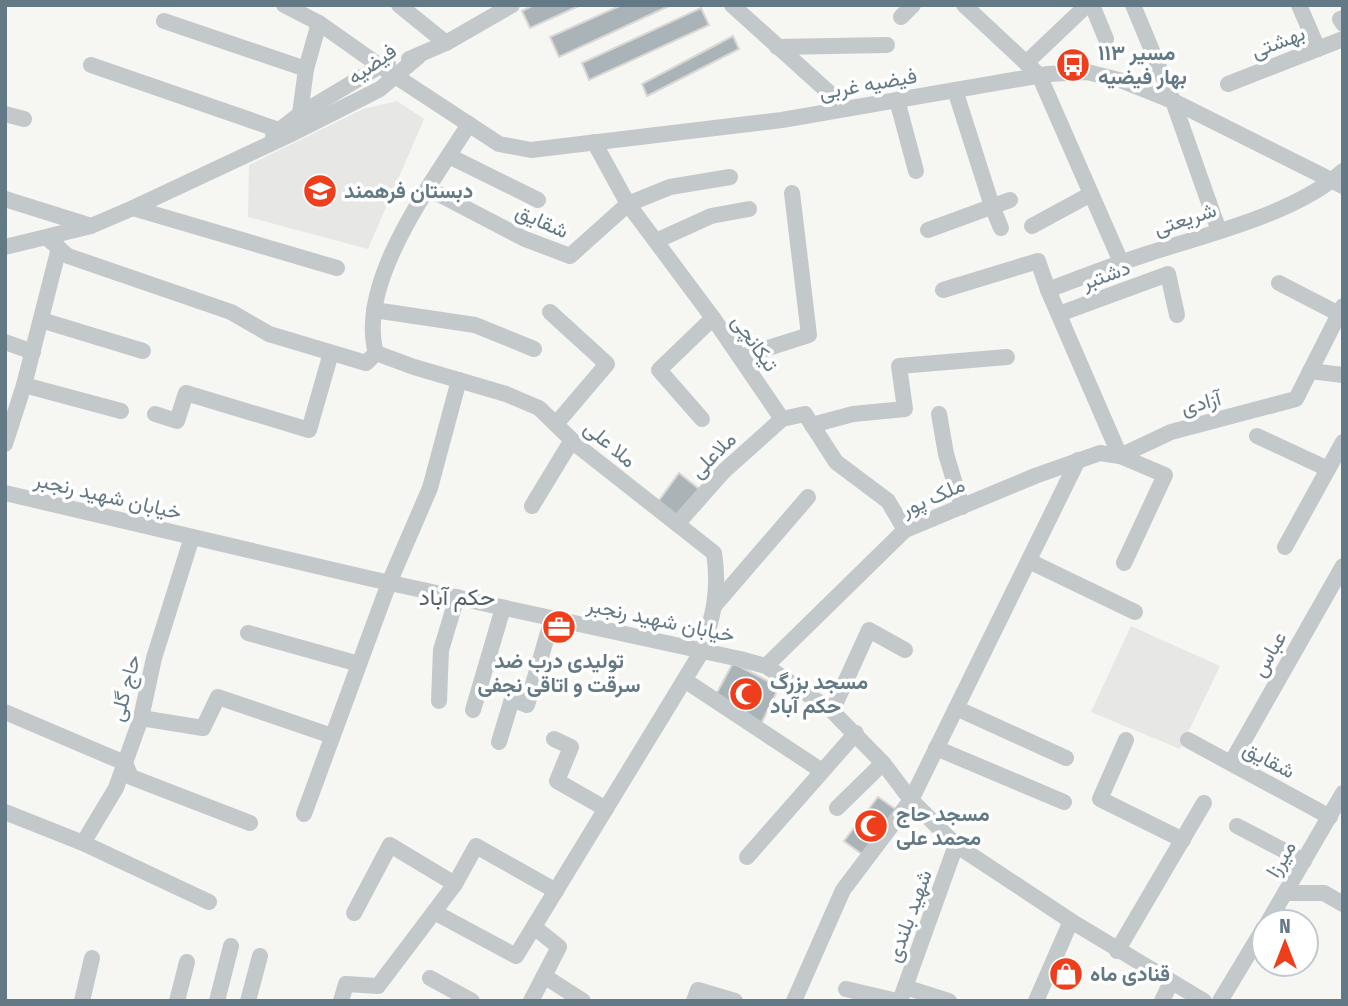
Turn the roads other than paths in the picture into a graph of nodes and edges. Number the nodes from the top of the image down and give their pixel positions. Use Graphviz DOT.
graph roads {
  1 [pos="284,5"];
  2 [pos="398,5"];
  3 [pos="732,5"];
  4 [pos="913,5"];
  5 [pos="964,5"];
  6 [pos="1087,5"];
  7 [pos="1092,5"];
  8 [pos="1133,5"];
  9 [pos="1298,5"];
  10 [pos="506,7"];
  11 [pos="901,17"];
  12 [pos="1343,18"];
  13 [pos="164,21"];
  14 [pos="318,23"];
  15 [pos="1343,23"];
  16 [pos="1106,39"];
  17 [pos="1343,39"];
  18 [pos="446,43"];
  19 [pos="887,45"];
  20 [pos="777,47"];
  21 [pos="1318,49"];
  22 [pos="418,57"];
  23 [pos="1026,63"];
  24 [pos="91,65"];
  25 [pos="380,66"];
  26 [pos="306,69"];
  27 [pos="1038,75"];
  28 [pos="396,76"];
  29 [pos="1228,84"];
  30 [pos="955,90"];
  31 [pos="897,100"];
  32 [pos="1173,101"];
  33 [pos="846,108"];
  34 [pos="5,114"];
  35 [pos="300,114"];
  36 [pos="24,119"];
  37 [pos="469,124"];
  38 [pos="279,130"];
  39 [pos="594,142"];
  40 [pos="251,151"];
  41 [pos="449,156"];
  42 [pos="916,171"];
  43 [pos="730,177"];
  44 [pos="1339,179"];
  45 [pos="429,189"];
  46 [pos="792,193"];
  47 [pos="1091,194"];
  48 [pos="5,199"];
  49 [pos="538,200"];
  50 [pos="1010,200"];
  51 [pos="628,204"];
  52 [pos="992,206"];
  53 [pos="133,208"];
  54 [pos="749,209"];
  55 [pos="91,226"];
  56 [pos="1032,226"];
  57 [pos="1001,228"];
  58 [pos="928,230"];
  59 [pos="1219,231"];
  60 [pos="656,241"];
  61 [pos="53,243"];
  62 [pos="5,247"];
  63 [pos="1121,262"];
  64 [pos="337,268"];
  65 [pos="1279,283"];
  66 [pos="943,290"];
  67 [pos="1048,290"];
  68 [pos="374,310"];
  69 [pos="550,312"];
  70 [pos="1341,312"];
  71 [pos="1059,314"];
  72 [pos="1177,315"];
  73 [pos="713,318"];
  74 [pos="41,320"];
  75 [pos="5,342"];
  76 [pos="534,349"];
  77 [pos="143,351"];
  78 [pos="33,352"];
  79 [pos="331,353"];
  80 [pos="376,353"];
  81 [pos="740,357"];
  82 [pos="1007,357"];
  83 [pos="1310,372"];
  84 [pos="1343,375"];
  85 [pos="459,380"];
  86 [pos="24,384"];
  87 [pos="121,411"];
  88 [pos="155,414"];
  89 [pos="939,414"];
  90 [pos="702,419"];
  91 [pos="782,419"];
  92 [pos="556,425"];
  93 [pos="812,425"];
  94 [pos="1257,436"];
  95 [pos="6,438"];
  96 [pos="572,440"];
  97 [pos="1343,442"];
  98 [pos="1120,456"];
  99 [pos="1079,460"];
  100 [pos="1328,469"];
  101 [pos="5,493"];
  102 [pos="808,497"];
  103 [pos="532,506"];
  104 [pos="962,506"];
  105 [pos="677,524"];
  106 [pos="905,530"];
  107 [pos="192,537"];
  108 [pos="1285,547"];
  109 [pos="1029,561"];
  110 [pos="1124,563"];
  111 [pos="1343,566"];
  112 [pos="389,583"];
  113 [pos="457,597"];
  114 [pos="715,605"];
  115 [pos="503,608"];
  116 [pos="1135,612"];
  117 [pos="552,618"];
  118 [pos="248,633"];
  119 [pos="905,650"];
  120 [pos="702,651"];
  121 [pos="359,664"];
  122 [pos="766,666"];
  123 [pos="691,685"];
  124 [pos="439,701"];
  125 [pos="956,708"];
  126 [pos="473,710"];
  127 [pos="832,710"];
  128 [pos="5,712"];
  129 [pos="141,718"];
  130 [pos="856,733"];
  131 [pos="332,737"];
  132 [pos="554,739"];
  133 [pos="1126,740"];
  134 [pos="1188,740"];
  135 [pos="499,742"];
  136 [pos="936,748"];
  137 [pos="1066,758"];
  138 [pos="125,763"];
  139 [pos="883,763"];
  140 [pos="1231,763"];
  141 [pos="822,771"];
  142 [pos="911,800"];
  143 [pos="1064,802"];
  144 [pos="1205,803"];
  145 [pos="1338,804"];
  146 [pos="837,808"];
  147 [pos="606,809"];
  148 [pos="5,812"];
  149 [pos="304,814"];
  150 [pos="250,823"];
  151 [pos="1237,826"];
  152 [pos="1184,840"];
  153 [pos="83,843"];
  154 [pos="956,845"];
  155 [pos="747,857"];
  156 [pos="1304,861"];
  157 [pos="455,884"];
  158 [pos="556,891"];
  159 [pos="1286,893"];
  160 [pos="209,902"];
  161 [pos="1343,904"];
  162 [pos="1277,908"];
  163 [pos="433,912"];
  164 [pos="354,913"];
  165 [pos="1071,921"];
  166 [pos="534,927"];
  167 [pos="232,946"];
  168 [pos="1117,951"];
  169 [pos="1250,951"];
  170 [pos="260,957"];
  171 [pos="92,958"];
  172 [pos="187,962"];
  173 [pos="544,976"];
  174 [pos="430,978"];
  175 [pos="1171,982"];
  176 [pos="846,989"];
  177 [pos="901,996"];
  178 [pos="82,1001"];
  179 [pos="177,1001"];
  180 [pos="217,1001"];
  181 [pos="248,1001"];
  182 [pos="341,1001"];
  183 [pos="472,1001"];
  184 [pos="531,1001"];
  185 [pos="583,1001"];
  186 [pos="694,1001"];
  187 [pos="735,1001"];
  188 [pos="794,1001"];
  189 [pos="949,1001"];
  190 [pos="1036,1001"];
  191 [pos="1161,1001"];
  192 [pos="1204,1001"];
  193 [pos="1220,1001"];
  1 -- 14 [label="street, فیضیه غربی"];
  2 -- 18 [label="street"];
  3 -- 20 [label="street"];
  4 -- 11 [label="street"];
  5 -- 23 [label="street"];
  6 -- 23 [label="street"];
  7 -- 16 [label="street"];
  8 -- 32 [label="street"];
  9 -- 21 [label="street"];
  10 -- 18 [label="street"];
  12 -- 15 [label="street"];
  13 -- 26 [label="street"];
  14 -- 25 [label="street, فیضیه غربی"];
  14 -- 26 [label="street"];
  17 -- 21 [label="street, بهشتی"];
  18 -- 22 [label="street"];
  19 -- 20 [label="street"];
  20 -- 33 [label="street"];
  21 -- 29 [label="street, بهشتی"];
  22 -- 25 [label="street, فیضیه"];
  22 -- 28 [label="street, فیضیه"];
  23 -- 27 [label="street"];
  24 -- 38 [label="street"];
  25 -- 28 [label="street, فیضیه غربی"];
  25 -- 35 [label="street, فیضیه"];
  26 -- 35 [label="street"];
  27 -- 30 [label="street, فیضیه غربی"];
  27 -- 32 [label="street, فیضیه غربی"];
  27 -- 47 [label="street"];
  28 -- 37 [label="street, فیضیه غربی"];
  28 -- 40 [label="street, فیضیه"];
  30 -- 31 [label="street, فیضیه غربی"];
  30 -- 52 [label="street"];
  31 -- 33 [label="street, فیضیه غربی"];
  31 -- 42 [label="street"];
  32 -- 44 [label="street, فیضیه غربی"];
  32 -- 59 [label="street"];
  33 -- 39 [label="street, فیضیه غربی"];
  34 -- 36 [label="street"];
  35 -- 38 [label="street, فیضیه"];
  37 -- 39 [label="street, فیضیه غربی"];
  37 -- 41 [label="street"];
  38 -- 40 [label="street, فیضیه"];
  39 -- 51 [label="street, تیکانچی"];
  40 -- 53 [label="street, فیضیه"];
  41 -- 45 [label="street"];
  41 -- 49 [label="street"];
  43 -- 51 [label="street"];
  44 -- 59 [label="street, شریعتی"];
  45 -- 51 [label="street, شقایق"];
  45 -- 68 [label="street"];
  46 -- 81 [label="street"];
  47 -- 56 [label="street"];
  47 -- 63 [label="street"];
  48 -- 55 [label="street"];
  50 -- 52 [label="street"];
  51 -- 60 [label="street, تیکانچی"];
  52 -- 57 [label="street"];
  52 -- 58 [label="street"];
  53 -- 55 [label="street, فیضیه"];
  53 -- 64 [label="street"];
  54 -- 60 [label="street"];
  55 -- 61 [label="street, فیضیه"];
  59 -- 63 [label="street, شریعتی"];
  60 -- 73 [label="street, تیکانچی"];
  61 -- 62 [label="street, فیضیه"];
  61 -- 74 [label="street"];
  61 -- 79 [label="street, ملا علی"];
  63 -- 67 [label="street, شریعتی"];
  65 -- 70 [label="street"];
  66 -- 67 [label="street"];
  67 -- 71 [label="street"];
  68 -- 76 [label="street"];
  68 -- 80 [label="street"];
  69 -- 92 [label="street"];
  70 -- 83 [label="street"];
  71 -- 72 [label="street, دشتبر"];
  71 -- 98 [label="street"];
  73 -- 81 [label="street, تیکانچی"];
  73 -- 90 [label="street"];
  74 -- 77 [label="street"];
  74 -- 78 [label="street"];
  75 -- 78 [label="street"];
  78 -- 86 [label="street"];
  79 -- 80 [label="street, ملا علی"];
  79 -- 88 [label="street"];
  80 -- 85 [label="street, ملا علی"];
  81 -- 91 [label="street, تیکانچی"];
  82 -- 93 [label="street"];
  83 -- 84 [label="street"];
  83 -- 98 [label="street, آزادی"];
  85 -- 92 [label="street, ملا علی"];
  85 -- 112 [label="street"];
  86 -- 87 [label="street"];
  86 -- 95 [label="street"];
  89 -- 104 [label="street"];
  91 -- 93 [label="street"];
  91 -- 105 [label="street, ملاعلی"];
  92 -- 96 [label="street, ملا علی"];
  93 -- 106 [label="street"];
  94 -- 100 [label="street"];
  96 -- 103 [label="street"];
  96 -- 105 [label="street, ملا علی"];
  97 -- 100 [label="street"];
  98 -- 99 [label="street, ملک پور"];
  98 -- 110 [label="street"];
  99 -- 104 [label="street, ملک پور"];
  99 -- 109 [label="street"];
  100 -- 108 [label="street"];
  101 -- 107 [label="street, خیابان شهید رنجبر"];
  102 -- 114 [label="street"];
  104 -- 106 [label="street, ملک پور"];
  105 -- 114 [label="street, ملا علی"];
  106 -- 122 [label="street, ملک پور"];
  107 -- 112 [label="street, خیابان شهید رنجبر"];
  107 -- 129 [label="street, حاج گلی"];
  109 -- 116 [label="street"];
  109 -- 125 [label="street"];
  111 -- 140 [label="street, عباس"];
  112 -- 113 [label="street, خیابان شهید رنجبر"];
  112 -- 121 [label="street"];
  113 -- 115 [label="street, خیابان شهید رنجبر"];
  113 -- 124 [label="street"];
  114 -- 120 [label="street, ملا علی"];
  115 -- 117 [label="street, خیابان شهید رنجبر"];
  115 -- 126 [label="street"];
  117 -- 120 [label="street, خیابان شهید رنجبر"];
  117 -- 135 [label="street"];
  118 -- 121 [label="street"];
  119 -- 127 [label="street"];
  120 -- 122 [label="street, خیابان شهید رنجبر"];
  120 -- 147 [label="street, ملا علی"];
  121 -- 131 [label="street"];
  122 -- 127 [label="street, خیابان شهید رنجبر"];
  123 -- 141 [label="street"];
  125 -- 136 [label="street"];
  125 -- 137 [label="street"];
  127 -- 130 [label="street, خیابان شهید رنجبر"];
  128 -- 138 [label="street"];
  129 -- 131 [label="street"];
  129 -- 138 [label="street, حاج گلی"];
  130 -- 139 [label="street, خیابان شهید رنجبر"];
  130 -- 141 [label="street"];
  131 -- 149 [label="street"];
  132 -- 147 [label="street"];
  133 -- 152 [label="street"];
  134 -- 140 [label="street, شقایق"];
  136 -- 142 [label="street"];
  136 -- 143 [label="street"];
  138 -- 150 [label="street"];
  138 -- 153 [label="street, حاج گلی"];
  139 -- 142 [label="street, خیابان شهید رنجبر"];
  139 -- 146 [label="street"];
  140 -- 145 [label="street, شقایق"];
  141 -- 155 [label="street"];
  142 -- 154 [label="street, خیابان شهید رنجبر"];
  142 -- 188 [label="street"];
  144 -- 152 [label="street"];
  145 -- 156 [label="street, میرزا"];
  147 -- 158 [label="street, ملا علی"];
  148 -- 153 [label="street"];
  151 -- 156 [label="street"];
  152 -- 168 [label="street"];
  153 -- 160 [label="street"];
  154 -- 165 [label="street, خیابان شهید رنجبر"];
  154 -- 177 [label="street, شهید بلندی"];
  156 -- 159 [label="street, میرزا"];
  157 -- 158 [label="street"];
  157 -- 163 [label="street"];
  157 -- 164 [label="street"];
  158 -- 166 [label="street, ملا علی"];
  159 -- 161 [label="street"];
  159 -- 162 [label="street, میرزا"];
  163 -- 166 [label="street, ملا علی"];
  163 -- 182 [label="street"];
  165 -- 168 [label="street, خیابان شهید رنجبر"];
  165 -- 190 [label="street"];
  166 -- 173 [label="street"];
  167 -- 180 [label="street"];
  168 -- 175 [label="street, خیابان شهید رنجبر"];
  169 -- 193 [label="street"];
  170 -- 181 [label="street"];
  171 -- 178 [label="street"];
  172 -- 179 [label="street"];
  173 -- 184 [label="street"];
  173 -- 185 [label="street"];
  174 -- 183 [label="street"];
  175 -- 191 [label="street"];
  175 -- 192 [label="street, خیابان شهید رنجبر"];
  176 -- 177 [label="street"];
  177 -- 189 [label="street"];
  186 -- 187 [label="street"];
}
